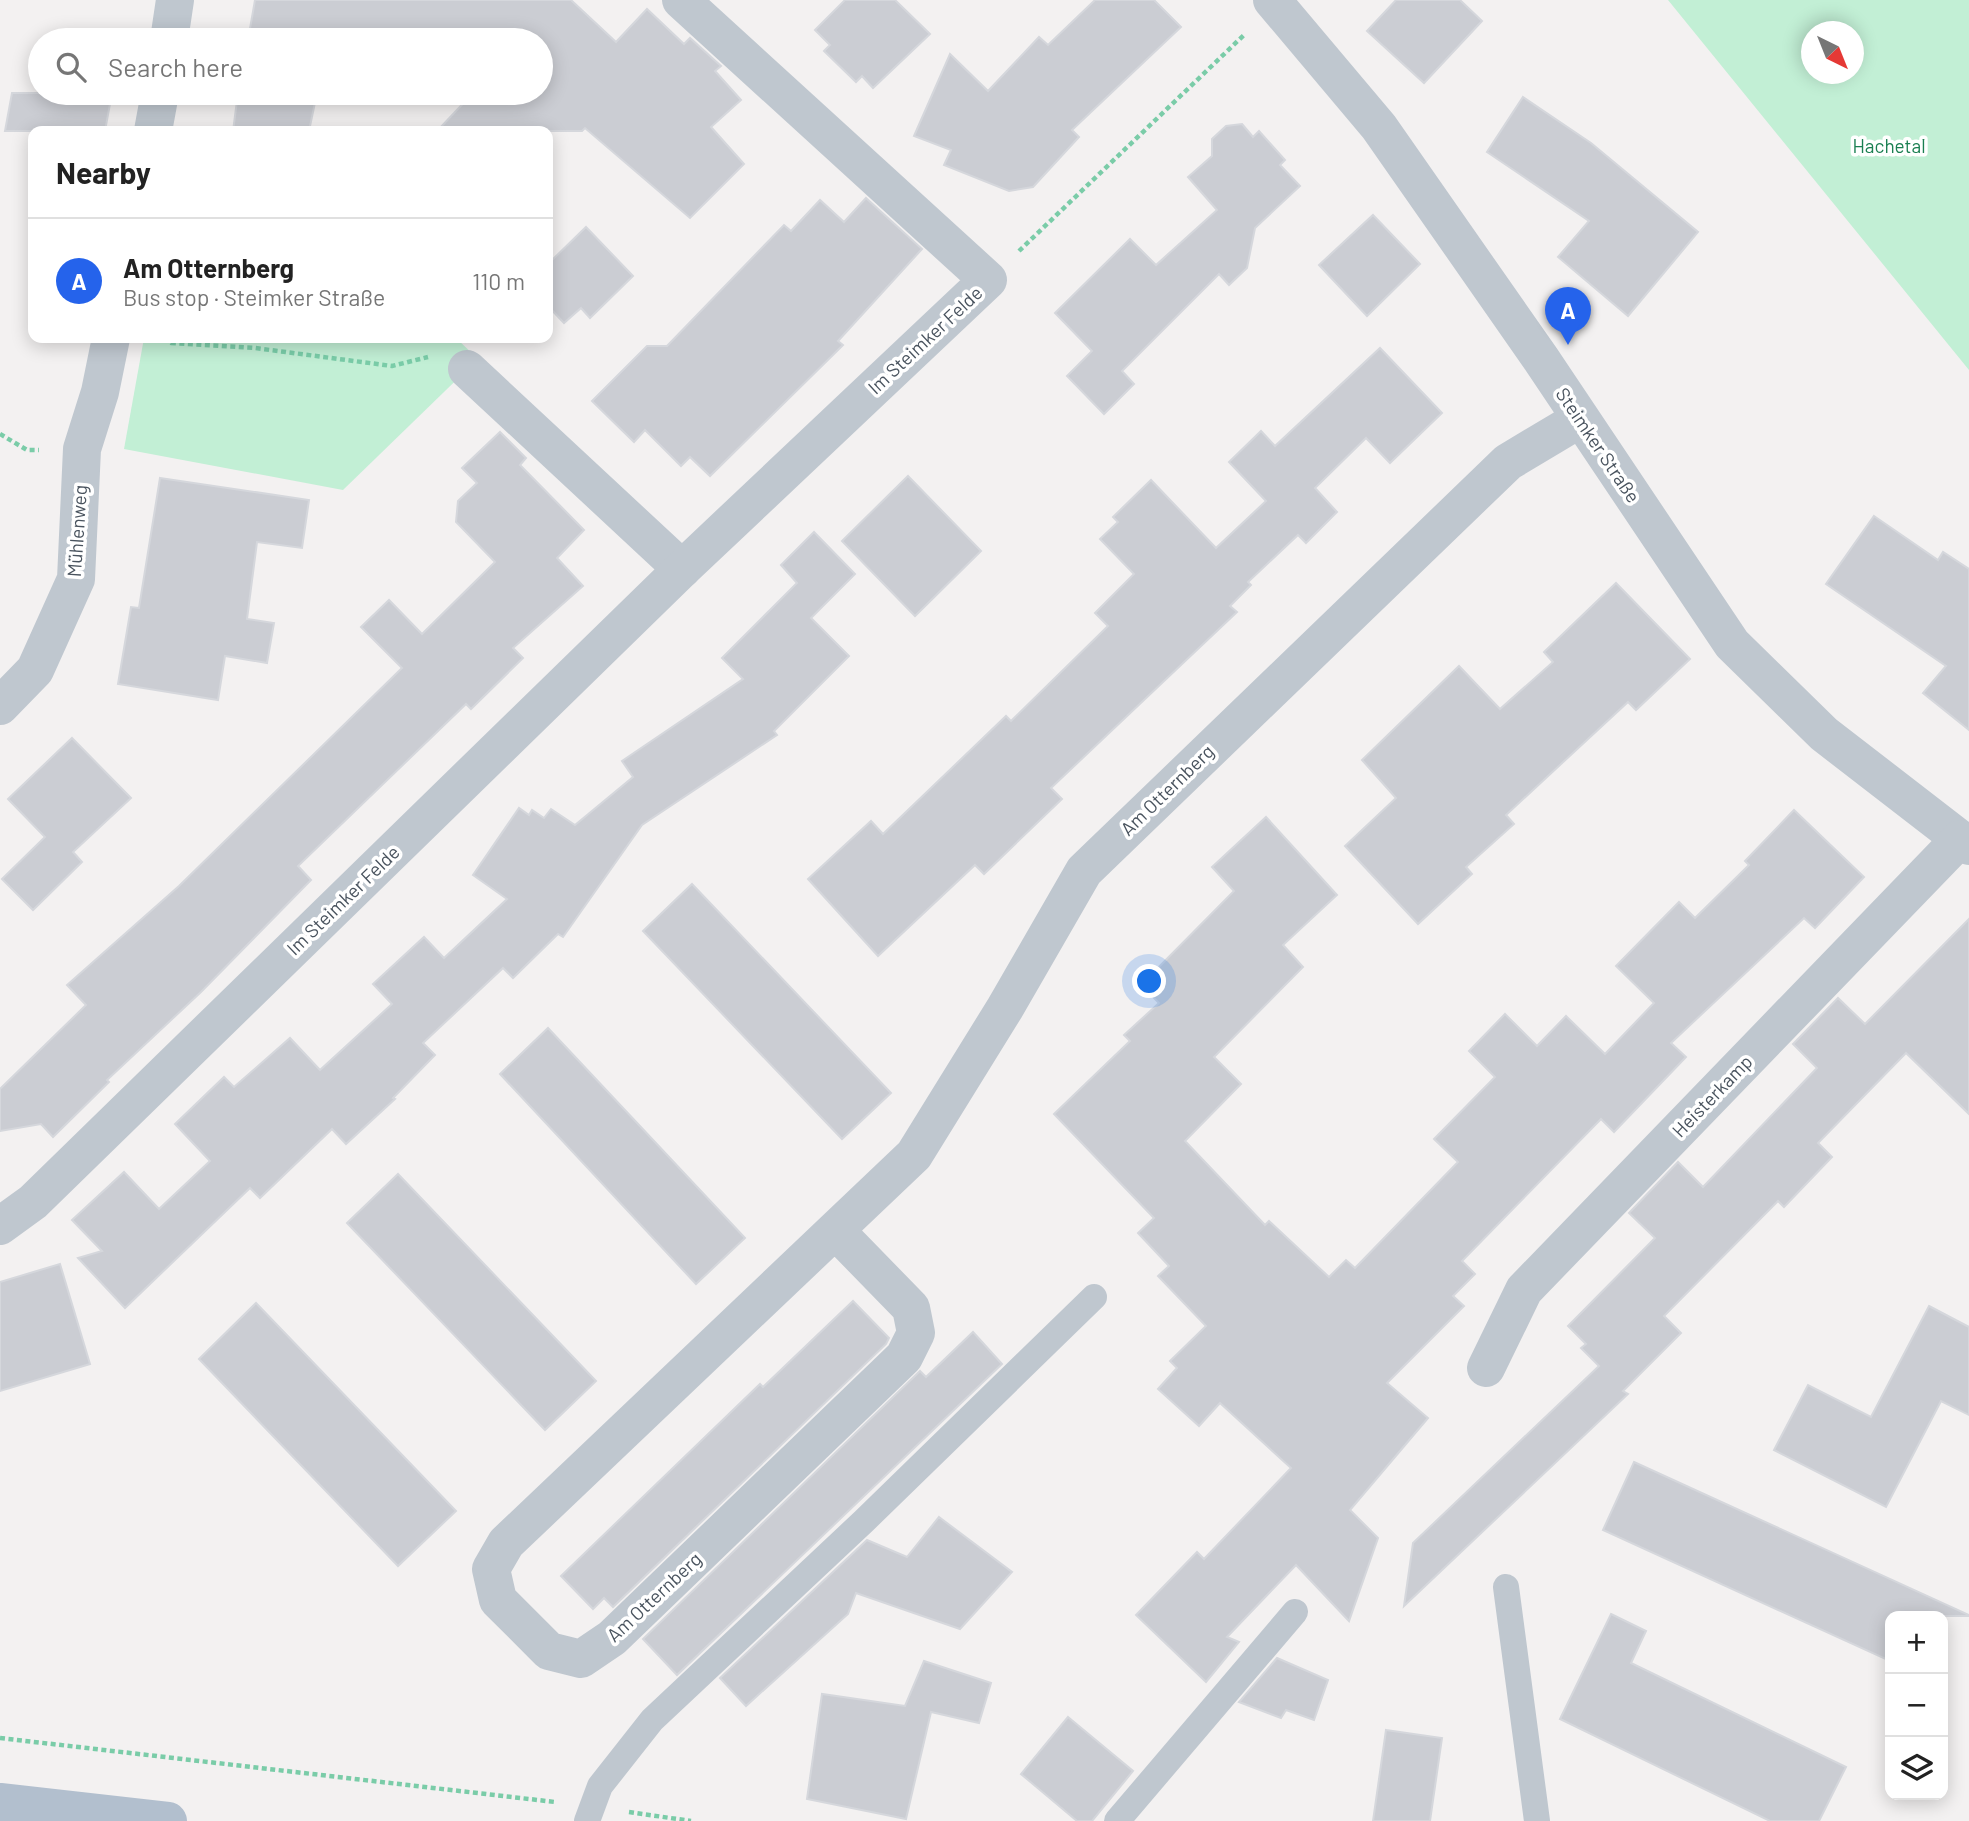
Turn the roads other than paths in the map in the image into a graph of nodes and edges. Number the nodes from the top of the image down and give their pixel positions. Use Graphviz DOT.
graph roads {
  1 [pos="175,0"];
  2 [pos="681,0"];
  3 [pos="1274,3"];
  4 [pos="171,28"];
  5 [pos="158,105"];
  6 [pos="154,126"];
  7 [pos="110,343"];
  8 [pos="467,369"];
  9 [pos="1580,419"];
  10 [pos="682,569"];
  11 [pos="0,706"];
  12 [pos="1964,843"];
  13 [pos="0,1226"];
  14 [pos="836,1231"];
  15 [pos="1094,1297"];
  16 [pos="1486,1368"];
  17 [pos="1506,1587"];
  18 [pos="1295,1612"];
  19 [pos="0,1802"];
  20 [pos="589,1814"];
  21 [pos="168,1821"];
  22 [pos="1117,1821"];
  23 [pos="1537,1821"];
  1 -- 4 [label="street"];
  2 -- 10 [label="street, Im Steimker Felde"];
  3 -- 9 [label="street, Steimker Straße"];
  5 -- 6 [label="street"];
  7 -- 11 [label="street, Mühlenweg"];
  8 -- 10 [label="street"];
  9 -- 12 [label="street, Steimker Straße"];
  9 -- 14 [label="street, Am Otternberg"];
  10 -- 13 [label="street, Im Steimker Felde"];
  12 -- 16 [label="street, Heisterkamp"];
  14 -- 14 [label="street, Am Otternberg"];
  15 -- 20 [label="lane"];
  17 -- 23 [label="lane"];
  18 -- 22 [label="lane"];
  19 -- 21 [label="main road"];
}
